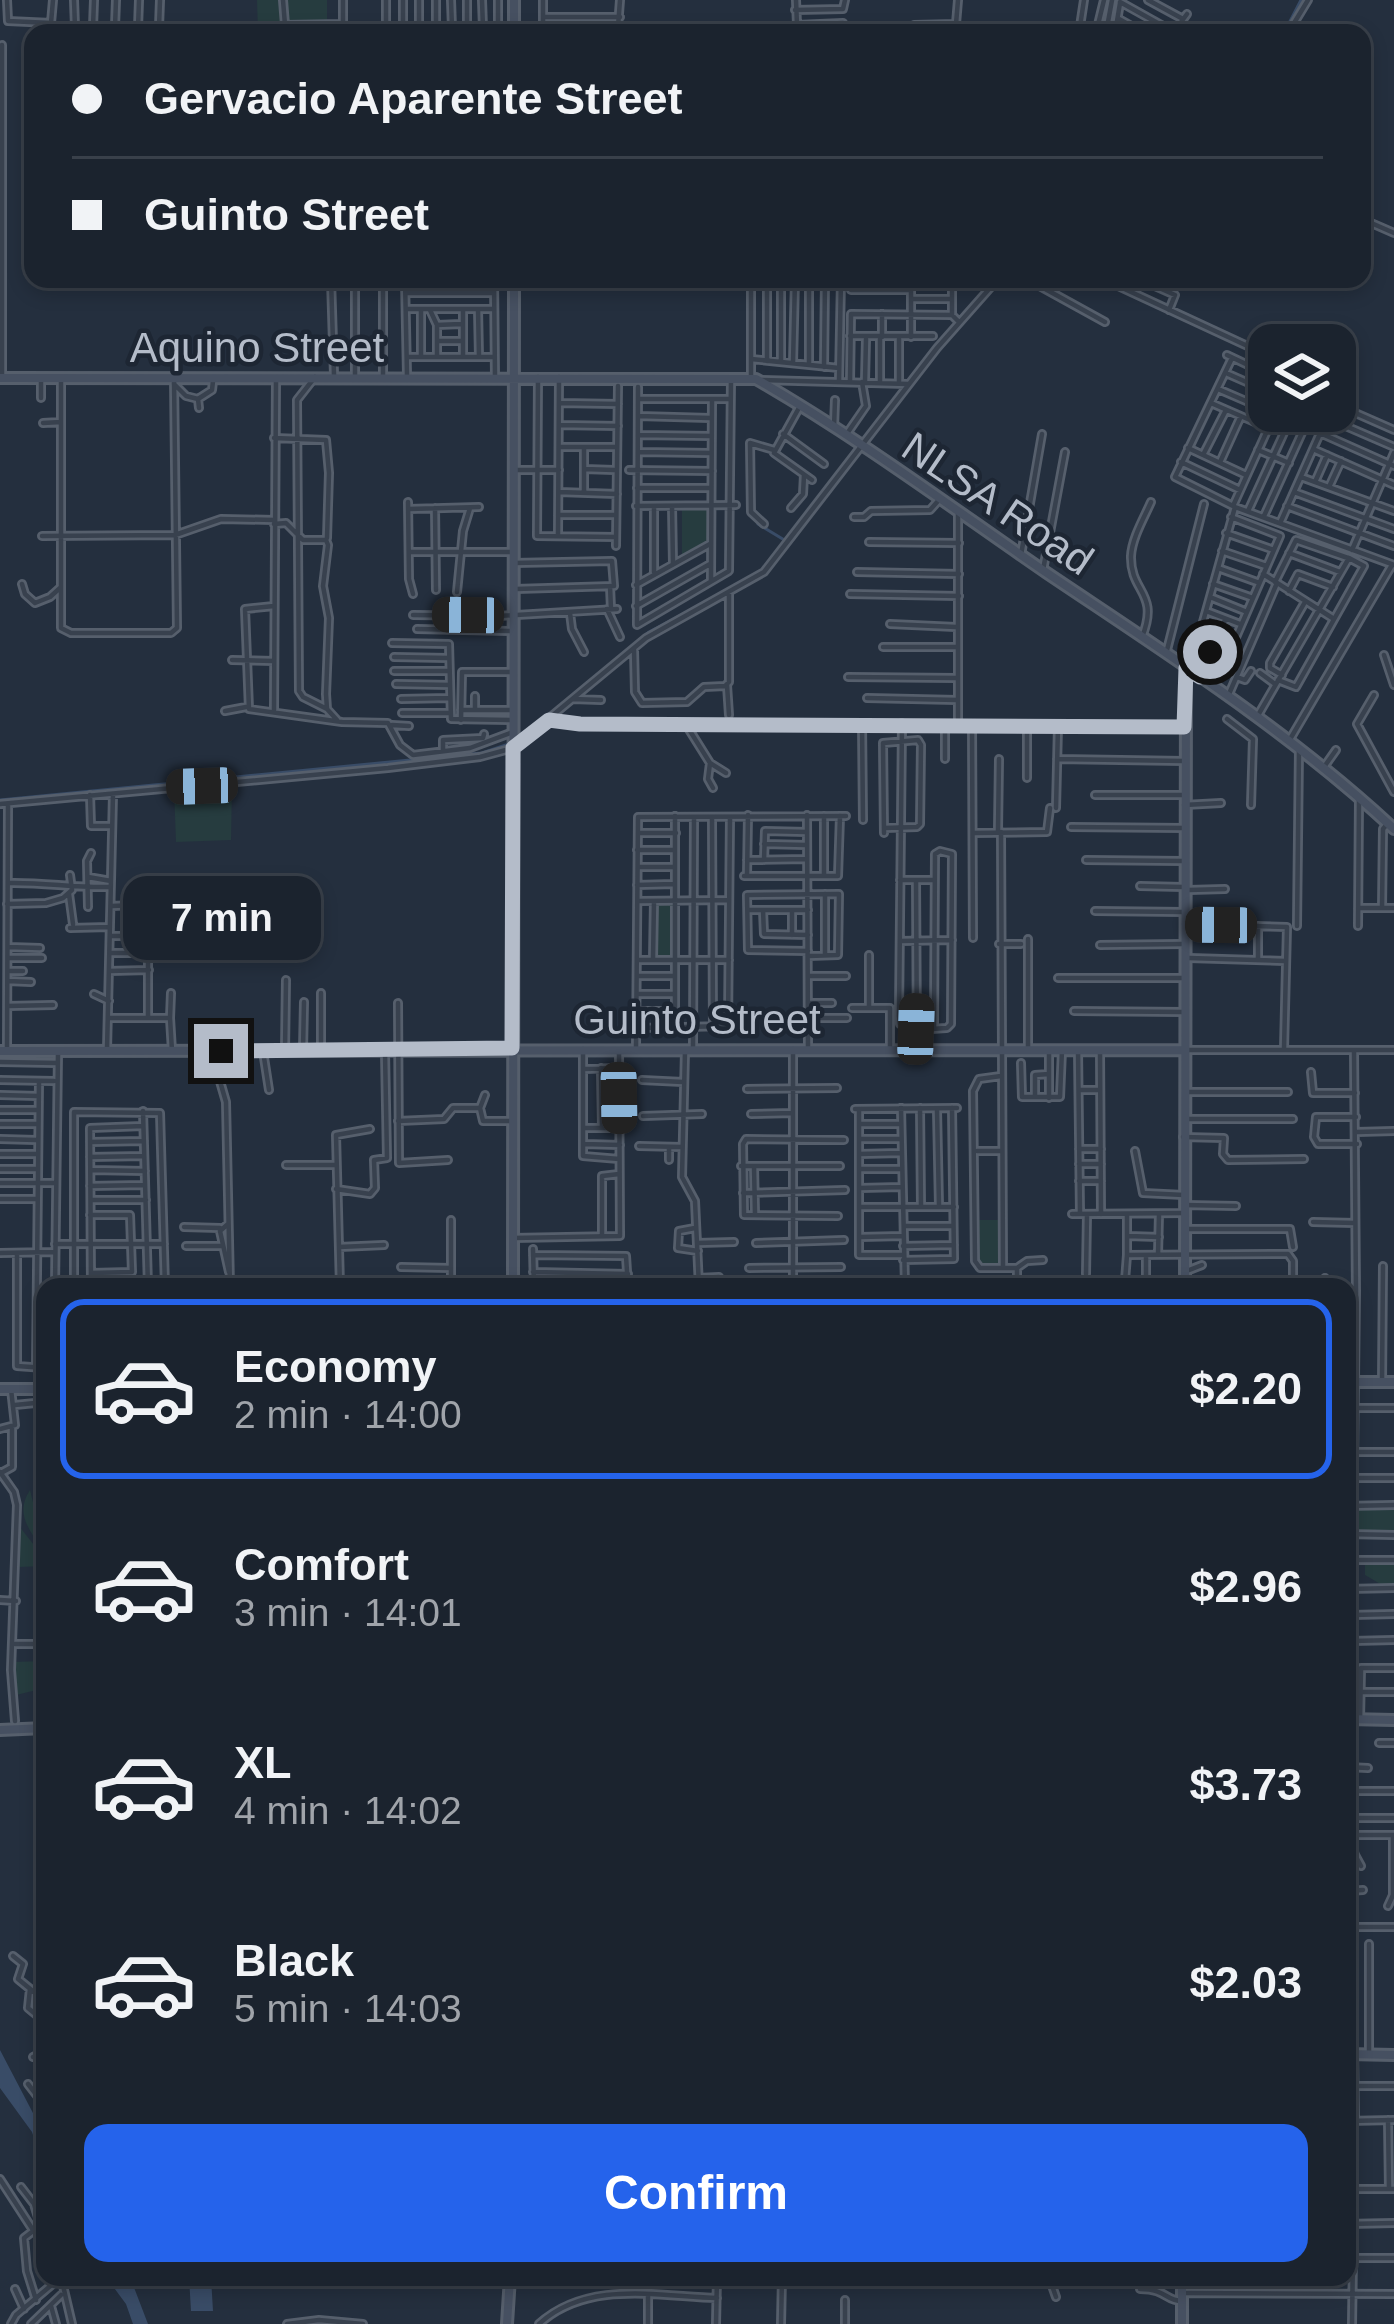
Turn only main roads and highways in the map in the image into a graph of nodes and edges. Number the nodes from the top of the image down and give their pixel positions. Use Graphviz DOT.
graph roads {
  1 [pos="514,288"];
  2 [pos="515,377"];
  3 [pos="1,378"];
  4 [pos="1186,668"];
  5 [pos="1391,826"];
  6 [pos="512,1048"];
  7 [pos="1184,1050"];
  8 [pos="4,1051"];
  9 [pos="513,1278"];
  10 [pos="1185,1278"];
  11 [pos="1356,1382"];
  12 [pos="1394,1382"];
  13 [pos="5,1389"];
  14 [pos="36,1389"];
  15 [pos="1356,1719"];
  16 [pos="1394,1720"];
  17 [pos="36,1729"];
  18 [pos="0,1730"];
  19 [pos="1356,2054"];
  20 [pos="1394,2055"];
  21 [pos="509,2286"];
  22 [pos="1183,2286"];
  23 [pos="506,2324"];
  24 [pos="1182,2324"];
  1 -- 2 [label="main road"];
  2 -- 3 [label="main road, Aquino Street"];
  2 -- 4 [label="main road, NLSA Road"];
  2 -- 6 [label="main road"];
  4 -- 5 [label="main road, NLSA Road"];
  4 -- 7 [label="main road"];
  6 -- 7 [label="main road, Guinto Street"];
  6 -- 8 [label="main road, Guinto Street"];
  6 -- 9 [label="main road"];
  7 -- 10 [label="main road"];
  11 -- 12 [label="main road"];
  13 -- 14 [label="main road"];
  15 -- 16 [label="main road"];
  17 -- 18 [label="main road"];
  19 -- 20 [label="main road"];
  21 -- 23 [label="main road"];
  22 -- 24 [label="main road"];
}
